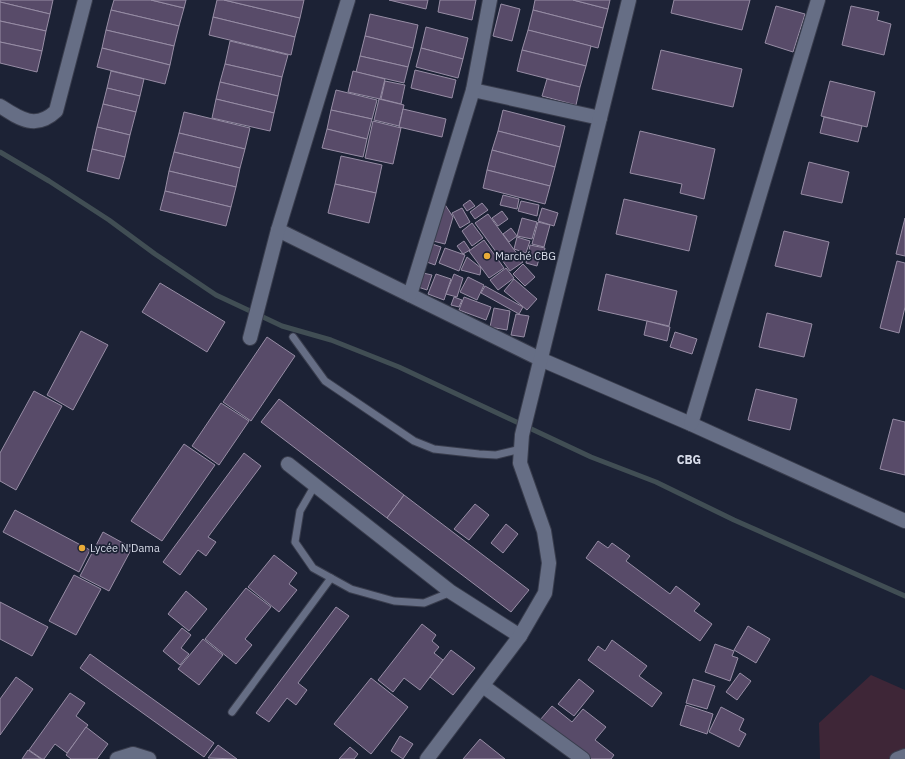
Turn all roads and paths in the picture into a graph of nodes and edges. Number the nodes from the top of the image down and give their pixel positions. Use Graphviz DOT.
graph roads {
  1 [pos="85,0"];
  2 [pos="348,0"];
  3 [pos="490,0"];
  4 [pos="629,0"];
  5 [pos="818,0"];
  6 [pos="474,90"];
  7 [pos="0,106"];
  8 [pos="600,118"];
  9 [pos="278,230"];
  10 [pos="410,295"];
  11 [pos="293,337"];
  12 [pos="250,338"];
  13 [pos="538,366"];
  14 [pos="691,424"];
  15 [pos="521,442"];
  16 [pos="288,464"];
  17 [pos="315,485"];
  18 [pos="905,522"];
  19 [pos="331,578"];
  20 [pos="451,592"];
  21 [pos="520,636"];
  22 [pos="482,686"];
  23 [pos="232,712"];
  24 [pos="905,756"];
  25 [pos="117,759"];
  26 [pos="149,759"];
  27 [pos="427,759"];
  28 [pos="583,759"];
  29 [pos="897,759"];
  1 -- 7 [label="street"];
  2 -- 9 [label="street"];
  3 -- 6 [label="street"];
  4 -- 8 [label="street"];
  5 -- 14 [label="street"];
  6 -- 8 [label="street"];
  6 -- 10 [label="street"];
  8 -- 13 [label="street"];
  9 -- 10 [label="street"];
  9 -- 12 [label="street"];
  10 -- 13 [label="street"];
  11 -- 15 [label="lane"];
  13 -- 14 [label="street"];
  13 -- 15 [label="street"];
  14 -- 18 [label="street"];
  15 -- 21 [label="street"];
  16 -- 17 [label="street"];
  17 -- 19 [label="lane"];
  17 -- 20 [label="street"];
  19 -- 20 [label="lane"];
  19 -- 23 [label="lane"];
  20 -- 21 [label="street"];
  21 -- 22 [label="street"];
  22 -- 27 [label="street"];
  22 -- 28 [label="street"];
  24 -- 29 [label="street"];
  25 -- 26 [label="street"];
}
